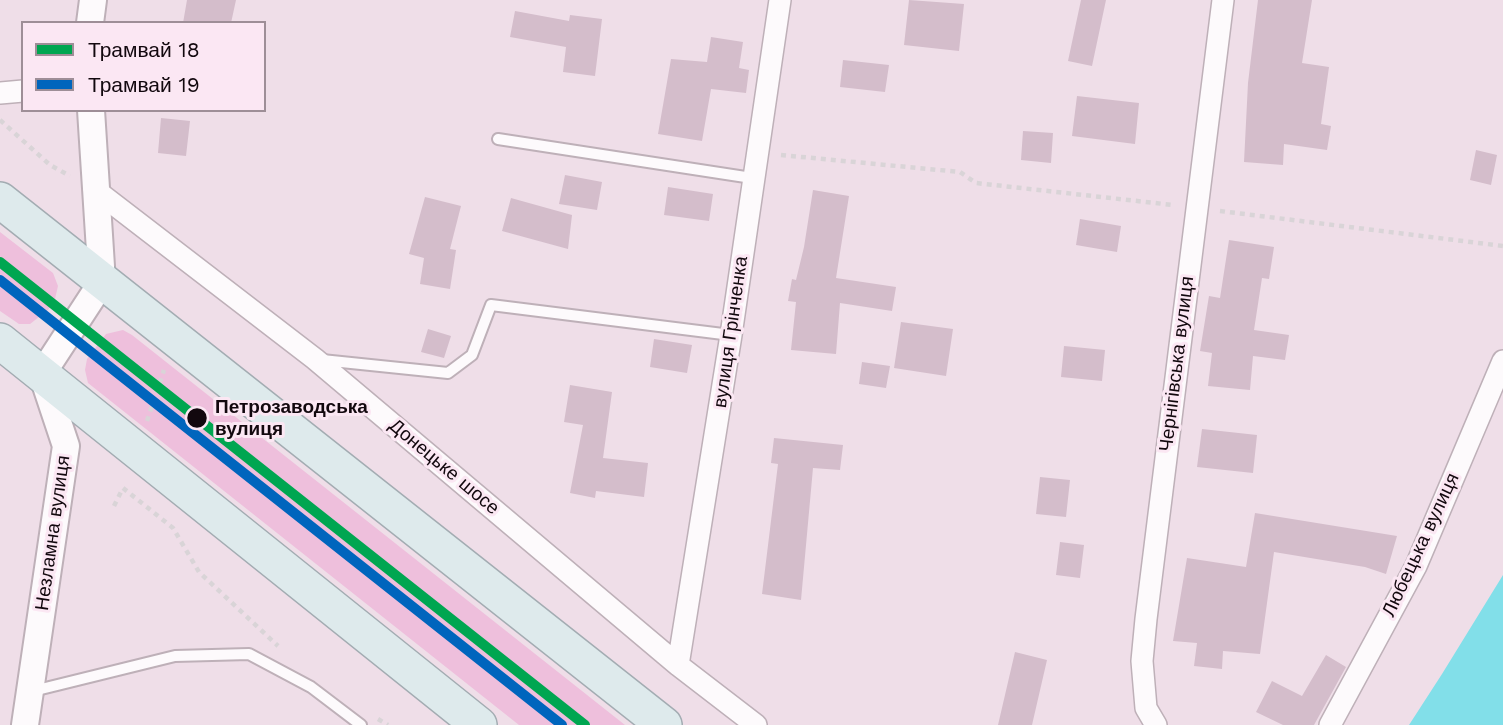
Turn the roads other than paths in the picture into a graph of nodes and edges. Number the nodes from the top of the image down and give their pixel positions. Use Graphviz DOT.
graph roads {
  1 [pos="93,0"];
  2 [pos="780,0"];
  3 [pos="1223,0"];
  4 [pos="90,21"];
  5 [pos="21,91"];
  6 [pos="0,93"];
  7 [pos="91,112"];
  8 [pos="498,139"];
  9 [pos="752,178"];
  10 [pos="94,189"];
  11 [pos="0,200"];
  12 [pos="102,282"];
  13 [pos="732,335"];
  14 [pos="0,341"];
  15 [pos="316,359"];
  16 [pos="1503,361"];
  17 [pos="42,374"];
  18 [pos="678,664"];
  19 [pos="30,692"];
  20 [pos="25,725"];
  21 [pos="361,725"];
  22 [pos="479,725"];
  23 [pos="664,725"];
  24 [pos="756,725"];
  25 [pos="1156,725"];
  26 [pos="1330,725"];
  1 -- 4 [label="street"];
  2 -- 9 [label="street, вулиця Грінченка"];
  3 -- 25 [label="street, Чернігівська вулиця"];
  5 -- 6 [label="street"];
  7 -- 10 [label="street"];
  8 -- 9 [label="lane"];
  9 -- 13 [label="street, вулиця Грінченка"];
  10 -- 12 [label="street"];
  10 -- 15 [label="street, Донецьке шосе"];
  11 -- 12 [label="highway"];
  12 -- 17 [label="street"];
  12 -- 23 [label="highway"];
  13 -- 15 [label="lane"];
  13 -- 18 [label="street, вулиця Грінченка"];
  14 -- 17 [label="highway"];
  15 -- 18 [label="street, Донецьке шосе"];
  16 -- 26 [label="street, Любецька вулиця"];
  17 -- 19 [label="street, Незламна вулиця"];
  17 -- 22 [label="highway"];
  18 -- 24 [label="street, Донецьке шосе"];
  19 -- 20 [label="street, Незламна вулиця"];
  19 -- 21 [label="lane"];
}
